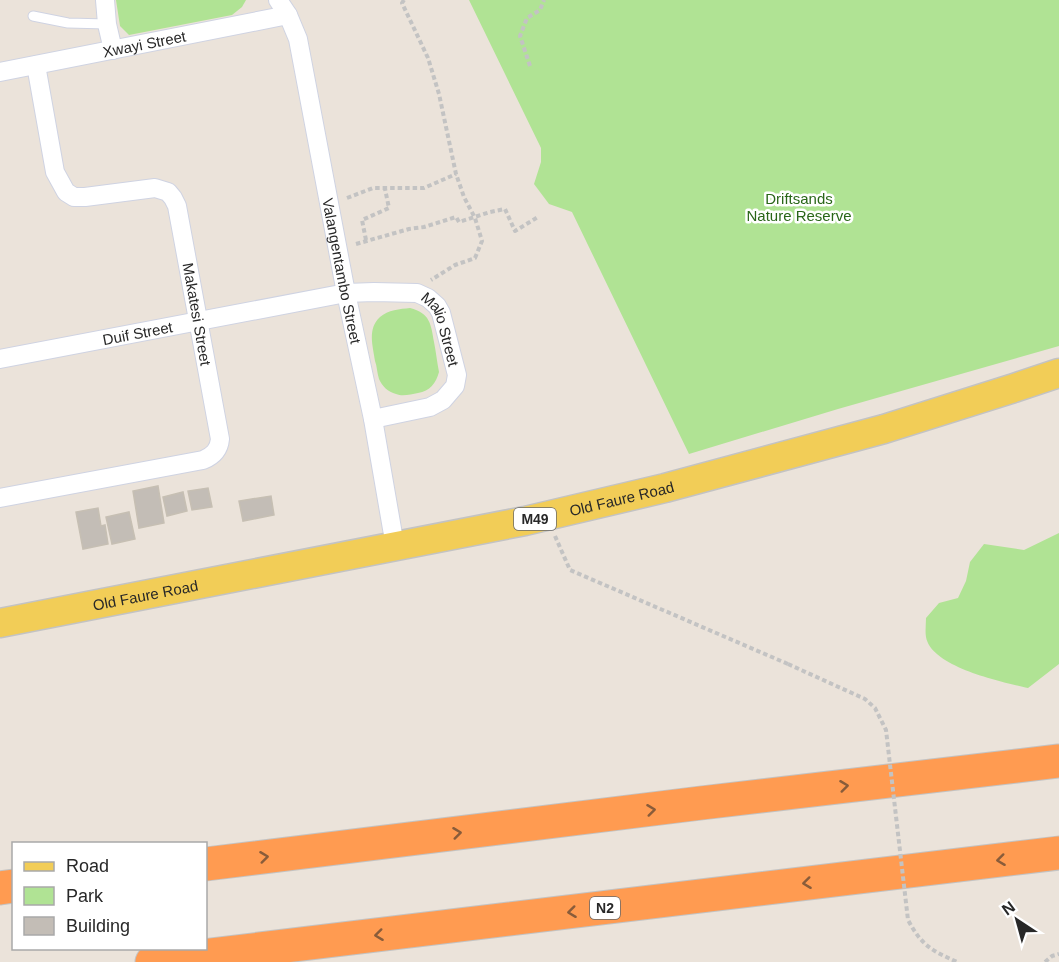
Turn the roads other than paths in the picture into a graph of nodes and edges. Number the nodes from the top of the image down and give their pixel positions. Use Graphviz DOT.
graph roads {
  1 [pos="105,0"];
  2 [pos="283,7"];
  3 [pos="33,16"];
  4 [pos="107,24"];
  5 [pos="113,50"];
  6 [pos="36,65"];
  7 [pos="0,72"];
  8 [pos="346,293"];
  9 [pos="198,321"];
  10 [pos="0,359"];
  11 [pos="1059,373"];
  12 [pos="373,419"];
  13 [pos="0,498"];
  14 [pos="395,546"];
  15 [pos="0,623"];
  16 [pos="1059,761"];
  17 [pos="1059,853"];
  18 [pos="207,864"];
  19 [pos="152,962"];
  1 -- 4 [label="street"];
  2 -- 5 [label="street, Xwayi Street"];
  2 -- 8 [label="street, Valangentambo Street"];
  3 -- 4 [label="lane"];
  4 -- 5 [label="street"];
  5 -- 6 [label="street, Xwayi Street"];
  6 -- 7 [label="street, Xwayi Street"];
  6 -- 9 [label="street, Makatesi Street"];
  8 -- 9 [label="street, Duif Street"];
  8 -- 12 [label="street, Valangentambo Street"];
  8 -- 12 [label="street, Malio Street"];
  9 -- 10 [label="street, Duif Street"];
  9 -- 13 [label="street, Makatesi Street"];
  11 -- 14 [label="main road, Old Faure Road / M49"];
  12 -- 14 [label="street, Valangentambo Street"];
  14 -- 15 [label="main road, Old Faure Road / M49"];
  18 -- 16 [label="highway, one-way"];
  17 -- 19 [label="highway, N2, one-way"];
}
